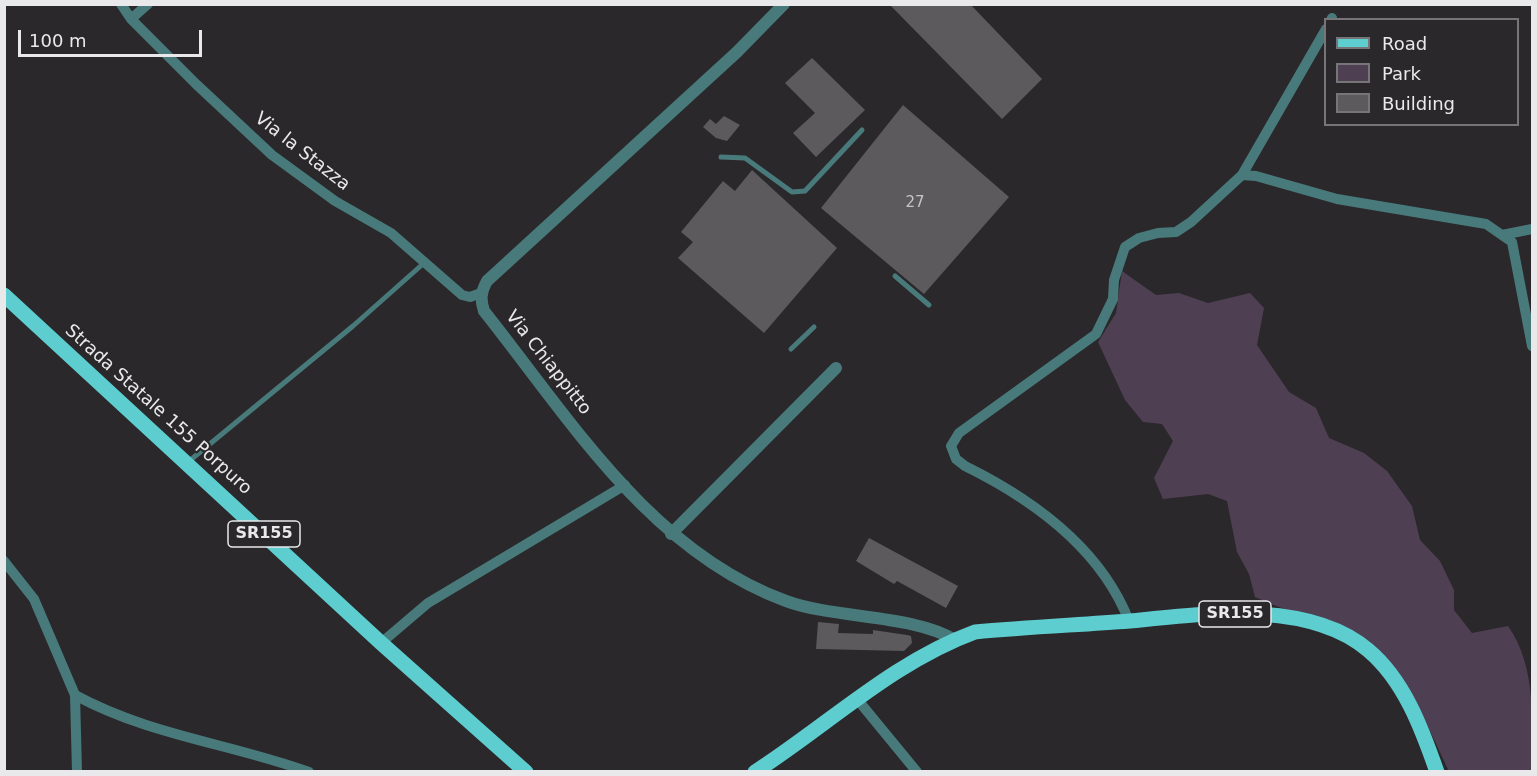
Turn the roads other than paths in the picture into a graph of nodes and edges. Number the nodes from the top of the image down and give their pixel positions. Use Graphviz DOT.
graph roads {
  1 [pos="121,4"];
  2 [pos="148,4"];
  3 [pos="784,4"];
  4 [pos="131,19"];
  5 [pos="1324,32"];
  6 [pos="862,130"];
  7 [pos="721,157"];
  8 [pos="1242,175"];
  9 [pos="1533,229"];
  10 [pos="1502,235"];
  11 [pos="426,261"];
  12 [pos="895,276"];
  13 [pos="481,293"];
  14 [pos="4,295"];
  15 [pos="929,305"];
  16 [pos="814,327"];
  17 [pos="1533,346"];
  18 [pos="791,349"];
  19 [pos="836,368"];
  20 [pos="187,463"];
  21 [pos="625,485"];
  22 [pos="671,534"];
  23 [pos="4,561"];
  24 [pos="1129,621"];
  25 [pos="955,640"];
  26 [pos="381,643"];
  27 [pos="75,695"];
  28 [pos="857,699"];
  29 [pos="77,771"];
  30 [pos="309,771"];
  31 [pos="526,771"];
  32 [pos="755,771"];
  33 [pos="917,771"];
  34 [pos="1437,771"];
  1 -- 4 [label="street, Via la Stazza"];
  2 -- 4 [label="street"];
  3 -- 13 [label="street"];
  4 -- 11 [label="street, Via la Stazza"];
  5 -- 8 [label="street"];
  6 -- 7 [label="lane"];
  8 -- 10 [label="street"];
  8 -- 24 [label="street"];
  9 -- 10 [label="street"];
  10 -- 17 [label="street"];
  11 -- 13 [label="street, Via la Stazza"];
  11 -- 20 [label="lane"];
  12 -- 15 [label="lane"];
  13 -- 21 [label="street, Via Chiappitto"];
  14 -- 20 [label="main road, Strada Statale 155 Porpuro / SR155"];
  16 -- 18 [label="lane"];
  19 -- 22 [label="street"];
  20 -- 26 [label="main road, Strada Statale 155 Porpuro / SR155"];
  21 -- 22 [label="street, Via Chiappitto"];
  21 -- 26 [label="street"];
  22 -- 25 [label="street, Via Chiappitto"];
  23 -- 27 [label="street"];
  24 -- 25 [label="main road, SR155"];
  24 -- 34 [label="main road, SR155"];
  25 -- 28 [label="main road, SR155"];
  26 -- 31 [label="main road, Strada Statale 155 Porpuro / SR155"];
  27 -- 29 [label="street"];
  27 -- 30 [label="street"];
  28 -- 32 [label="main road, SR155"];
  28 -- 33 [label="street"];
}
